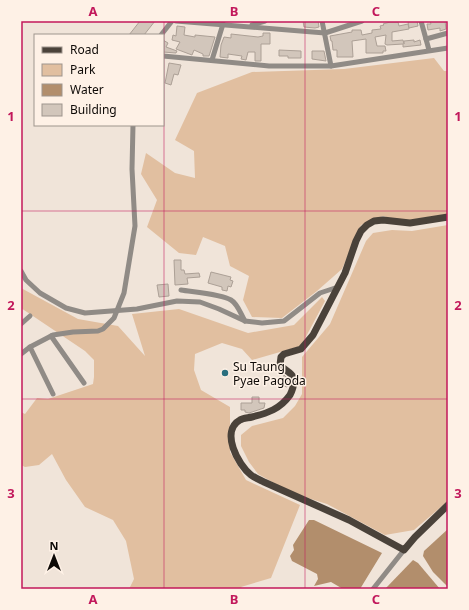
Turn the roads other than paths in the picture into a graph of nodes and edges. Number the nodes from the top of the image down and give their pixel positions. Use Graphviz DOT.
graph roads {
  1 [pos="172,21"];
  2 [pos="176,21"];
  3 [pos="265,21"];
  4 [pos="322,21"];
  5 [pos="362,21"];
  6 [pos="422,21"];
  7 [pos="223,24"];
  8 [pos="249,26"];
  9 [pos="325,33"];
  10 [pos="448,33"];
  11 [pos="162,34"];
  12 [pos="426,39"];
  13 [pos="448,48"];
  14 [pos="429,50"];
  15 [pos="164,56"];
  16 [pos="212,60"];
  17 [pos="331,66"];
  18 [pos="133,126"];
  19 [pos="448,217"];
  20 [pos="21,271"];
  21 [pos="338,287"];
  22 [pos="181,290"];
  23 [pos="117,310"];
  24 [pos="30,316"];
  25 [pos="245,321"];
  26 [pos="21,324"];
  27 [pos="51,336"];
  28 [pos="30,347"];
  29 [pos="21,354"];
  30 [pos="84,384"];
  31 [pos="53,394"];
  32 [pos="448,505"];
  33 [pos="404,550"];
  34 [pos="373,589"];
  1 -- 11 [label="street"];
  2 -- 7 [label="street"];
  3 -- 8 [label="street"];
  4 -- 9 [label="street"];
  5 -- 9 [label="street"];
  6 -- 12 [label="street"];
  7 -- 8 [label="street"];
  7 -- 16 [label="street"];
  8 -- 9 [label="street"];
  9 -- 17 [label="street"];
  10 -- 12 [label="street"];
  12 -- 14 [label="street"];
  13 -- 14 [label="street"];
  14 -- 17 [label="street"];
  15 -- 16 [label="street"];
  16 -- 17 [label="street"];
  18 -- 23 [label="street"];
  19 -- 21 [label="main road"];
  20 -- 23 [label="street"];
  21 -- 25 [label="street"];
  21 -- 33 [label="main road"];
  22 -- 25 [label="street"];
  23 -- 25 [label="street"];
  23 -- 27 [label="street"];
  24 -- 26 [label="street"];
  27 -- 28 [label="street"];
  27 -- 30 [label="street"];
  28 -- 29 [label="street"];
  28 -- 31 [label="street"];
  32 -- 33 [label="main road"];
  33 -- 34 [label="street"];
}
